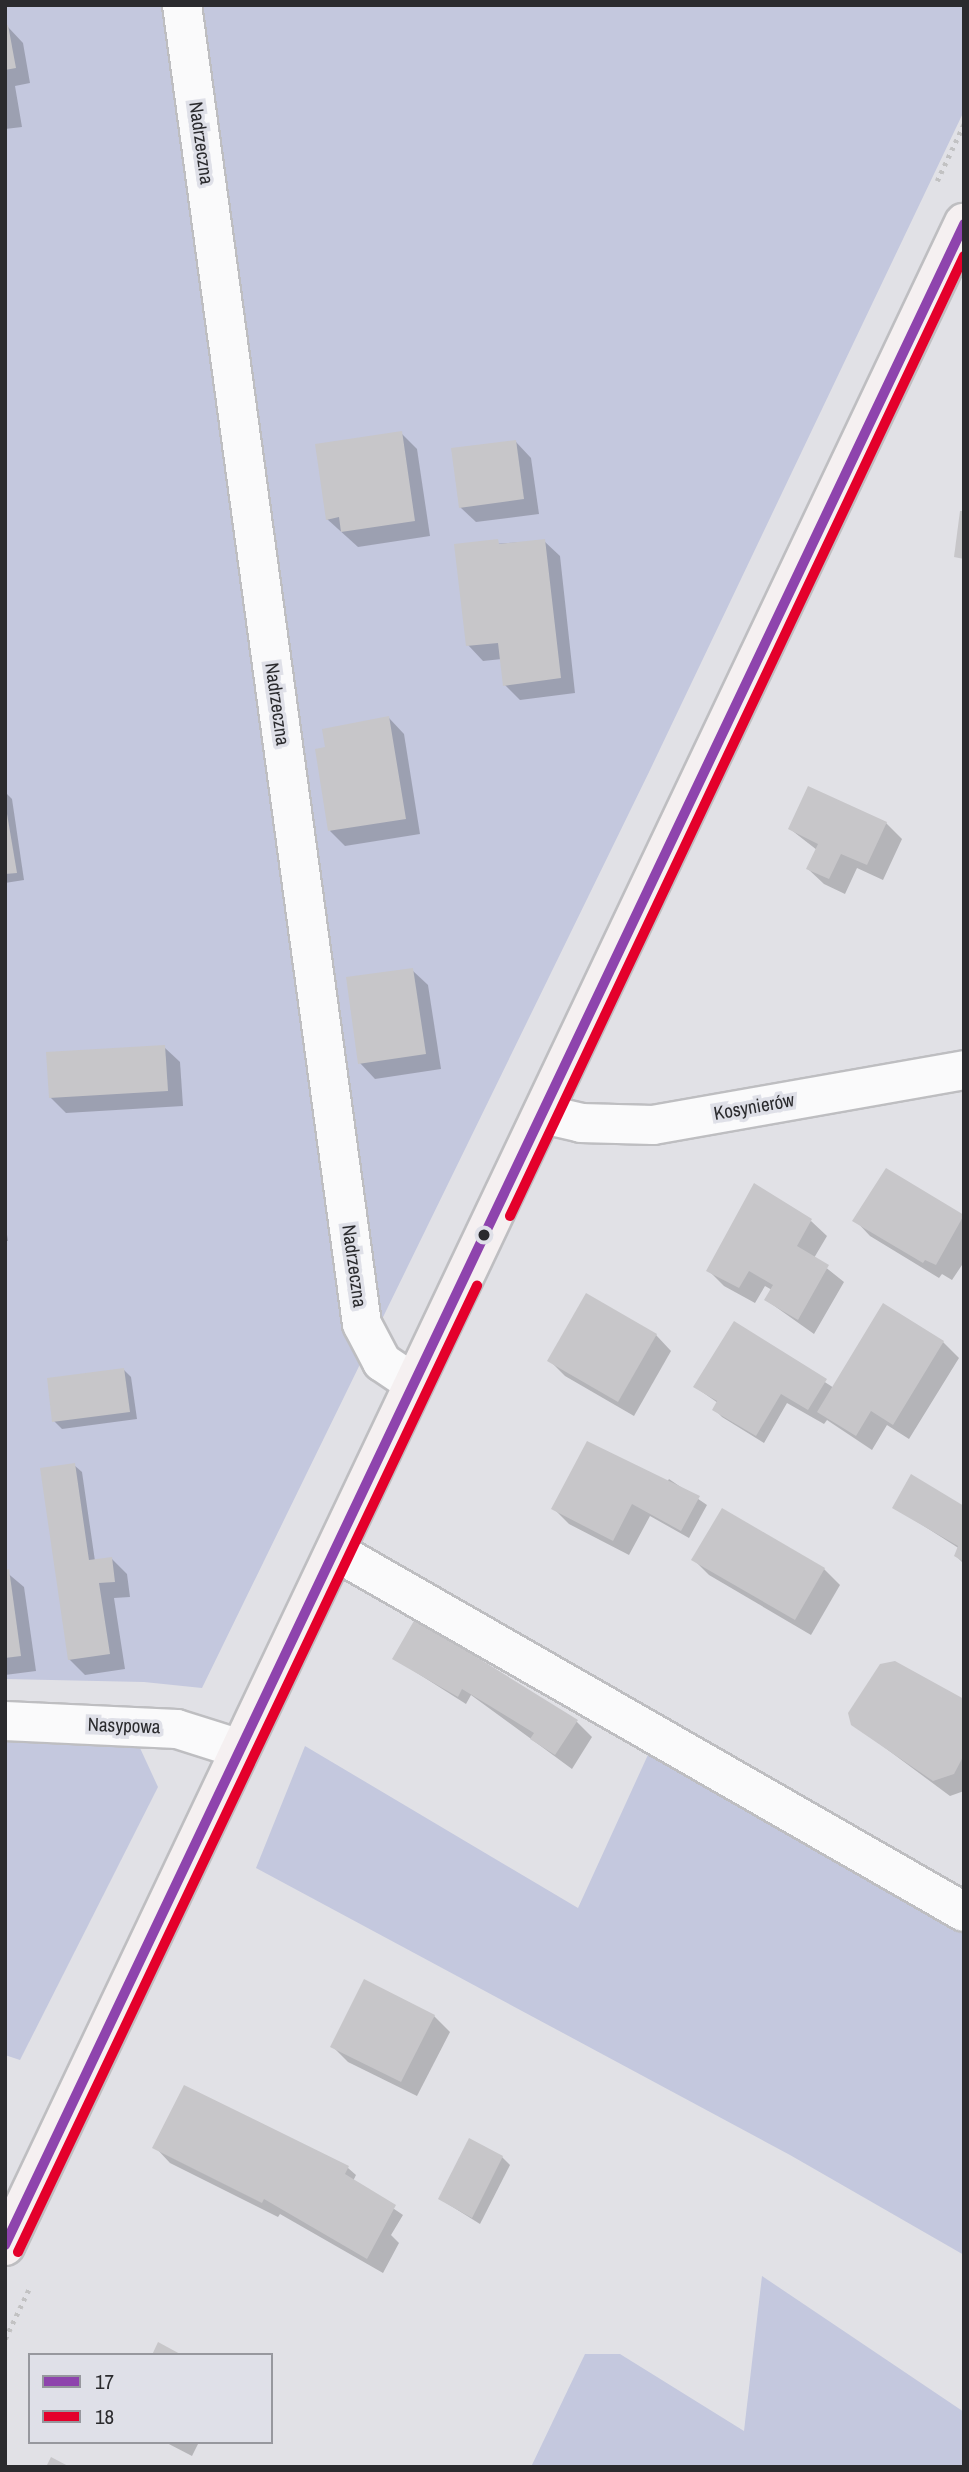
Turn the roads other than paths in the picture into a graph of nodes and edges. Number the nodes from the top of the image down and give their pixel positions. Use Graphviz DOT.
graph roads {
  1 [pos="182,5"];
  2 [pos="964,223"];
  3 [pos="964,1070"];
  4 [pos="543,1114"];
  5 [pos="413,1382"];
  6 [pos="335,1552"];
  7 [pos="5,1721"];
  8 [pos="240,1749"];
  9 [pos="964,1912"];
  10 [pos="5,2246"];
  1 -- 5 [label="street, Nadrzeczna"];
  2 -- 4 [label="street"];
  3 -- 4 [label="street, Kosynierów"];
  4 -- 5 [label="street"];
  5 -- 6 [label="street"];
  6 -- 8 [label="street"];
  6 -- 9 [label="street"];
  7 -- 8 [label="street, Nasypowa"];
  8 -- 10 [label="street"];
}
